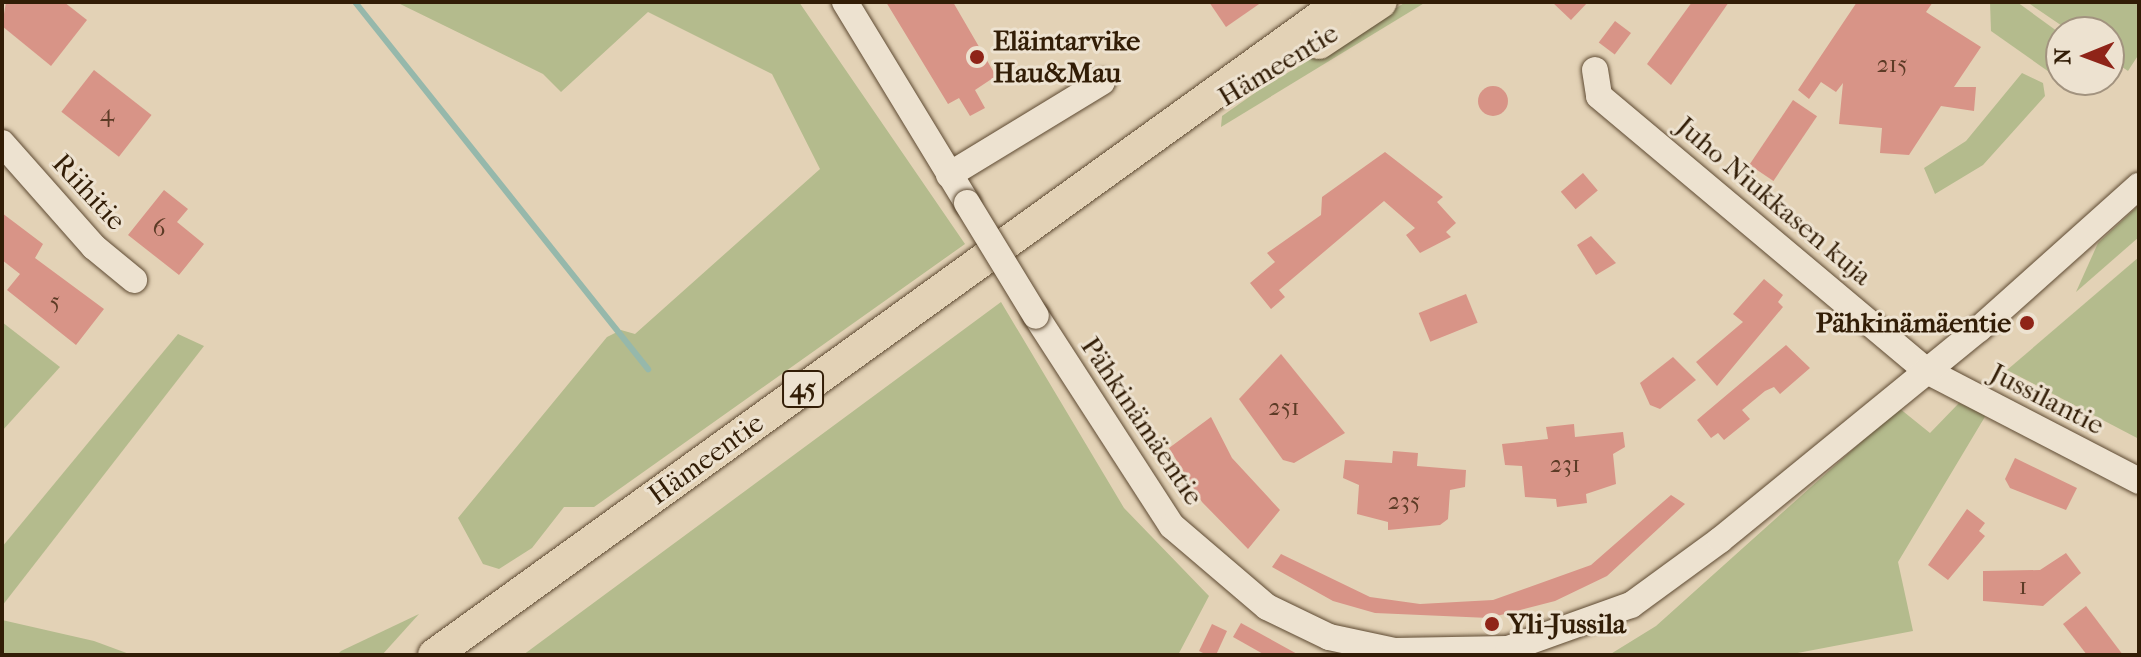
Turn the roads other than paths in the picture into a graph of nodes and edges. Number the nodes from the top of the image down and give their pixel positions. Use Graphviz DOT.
graph roads {
  1 [pos="1341,2"];
  2 [pos="1381,2"];
  3 [pos="848,7"];
  4 [pos="1595,70"];
  5 [pos="1102,82"];
  6 [pos="1174,125"];
  7 [pos="2,143"];
  8 [pos="949,175"];
  9 [pos="2139,186"];
  10 [pos="134,280"];
  11 [pos="1927,371"];
  12 [pos="2139,481"];
  13 [pos="434,655"];
  1 -- 6 [label="main road, Hämeentie / 45"];
  2 -- 6 [label="main road, Hämeentie / 45"];
  3 -- 8 [label="street, Pähkinämäentie"];
  4 -- 11 [label="street, Juho Niukkasen kuja"];
  5 -- 8 [label="street"];
  6 -- 13 [label="main road, Hämeentie / 45"];
  7 -- 10 [label="street, Riihitie"];
  8 -- 11 [label="street, Pähkinämäentie, bridge"];
  9 -- 11 [label="street, Pähkinämäentie"];
  11 -- 12 [label="street, Jussilantie"];
}
